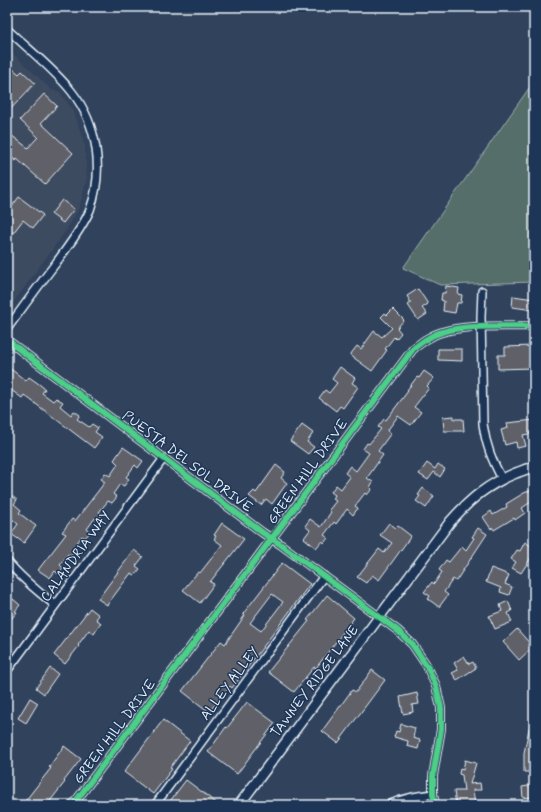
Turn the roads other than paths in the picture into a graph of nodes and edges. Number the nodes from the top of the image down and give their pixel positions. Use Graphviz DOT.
graph roads {
  1 [pos="7,29"];
  2 [pos="482,291"];
  3 [pos="534,326"];
  4 [pos="482,327"];
  5 [pos="7,329"];
  6 [pos="7,340"];
  7 [pos="164,458"];
  8 [pos="534,467"];
  9 [pos="502,479"];
  10 [pos="272,539"];
  11 [pos="7,561"];
  12 [pos="324,576"];
  13 [pos="55,605"];
  14 [pos="379,617"];
  15 [pos="7,671"];
  16 [pos="433,794"];
  17 [pos="73,805"];
  18 [pos="155,805"];
  19 [pos="239,805"];
  20 [pos="388,805"];
  21 [pos="435,805"];
  1 -- 5 [label="street"];
  2 -- 4 [label="street"];
  3 -- 4 [label="street, GREEN HILL DRIVE"];
  4 -- 9 [label="street"];
  4 -- 10 [label="street, GREEN HILL DRIVE"];
  6 -- 7 [label="street, PUESTA DEL SOL DRIVE"];
  7 -- 10 [label="street, PUESTA DEL SOL DRIVE"];
  7 -- 13 [label="street, CALANDRIA WAY"];
  8 -- 9 [label="street, TAWNEY RIDGE LANE"];
  9 -- 14 [label="street, TAWNEY RIDGE LANE"];
  10 -- 12 [label="street, PUESTA DEL SOL DRIVE"];
  10 -- 17 [label="street, GREEN HILL DRIVE"];
  11 -- 13 [label="street"];
  12 -- 14 [label="street, PUESTA DEL SOL DRIVE"];
  12 -- 18 [label="street, ALLEY ALLEY"];
  13 -- 15 [label="street, CALANDRIA WAY"];
  14 -- 16 [label="street, PUESTA DEL SOL DRIVE"];
  14 -- 19 [label="street, TAWNEY RIDGE LANE"];
  16 -- 20 [label="street"];
  16 -- 21 [label="street, PUESTA DEL SOL DRIVE"];
}
